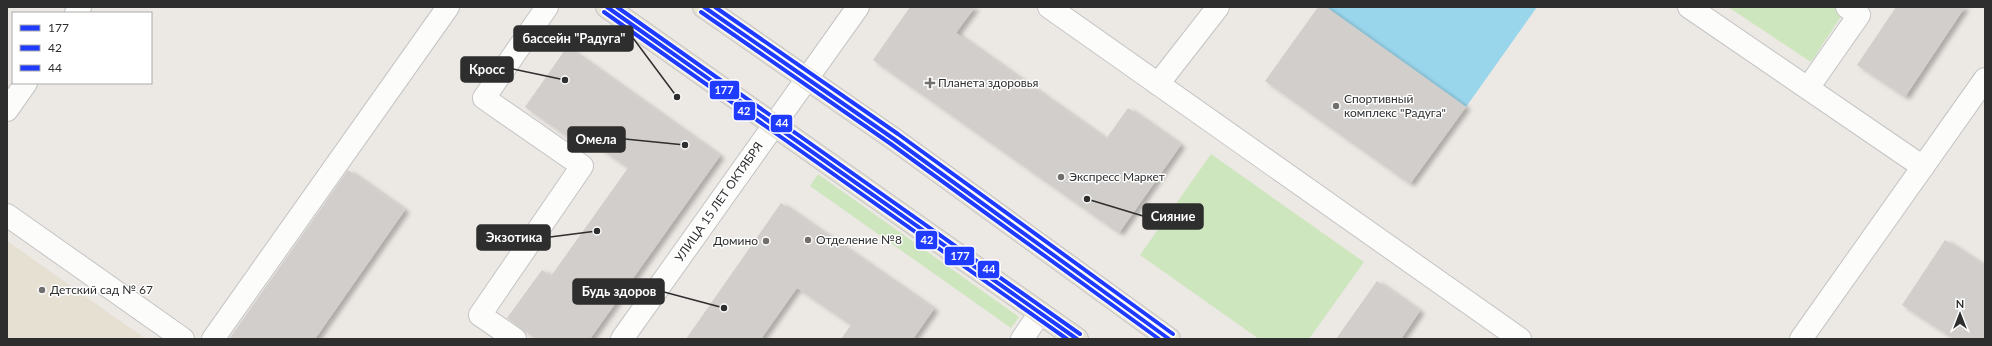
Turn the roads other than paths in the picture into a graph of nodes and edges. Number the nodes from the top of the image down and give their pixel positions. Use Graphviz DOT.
graph roads {
  1 [pos="448,7"];
  2 [pos="547,7"];
  3 [pos="607,7"];
  4 [pos="704,7"];
  5 [pos="858,7"];
  6 [pos="1049,7"];
  7 [pos="1218,7"];
  8 [pos="1847,7"];
  9 [pos="1692,8"];
  10 [pos="806,79"];
  11 [pos="25,84"];
  12 [pos="1158,84"];
  13 [pos="1808,88"];
  14 [pos="1982,88"];
  15 [pos="7,110"];
  16 [pos="774,126"];
  17 [pos="1922,167"];
  18 [pos="7,215"];
  19 [pos="1040,313"];
  20 [pos="183,339"];
  21 [pos="213,339"];
  22 [pos="515,339"];
  23 [pos="622,339"];
  24 [pos="1022,339"];
  25 [pos="1077,339"];
  26 [pos="1169,339"];
  27 [pos="1520,339"];
  28 [pos="1801,339"];
  1 -- 21 [label="street"];
  2 -- 22 [label="street"];
  3 -- 16 [label="main road"];
  4 -- 10 [label="main road"];
  5 -- 10 [label="street, УЛИЦА 15 ЛЕТ ОКТЯБРЯ"];
  6 -- 12 [label="street"];
  7 -- 12 [label="street"];
  8 -- 13 [label="street"];
  9 -- 13 [label="street"];
  10 -- 16 [label="street, УЛИЦА 15 ЛЕТ ОКТЯБРЯ"];
  10 -- 26 [label="main road"];
  11 -- 15 [label="street"];
  12 -- 27 [label="street"];
  13 -- 17 [label="street"];
  14 -- 17 [label="street"];
  16 -- 19 [label="main road"];
  16 -- 23 [label="street, УЛИЦА 15 ЛЕТ ОКТЯБРЯ"];
  17 -- 28 [label="street"];
  18 -- 20 [label="street"];
  19 -- 24 [label="street"];
  19 -- 25 [label="main road"];
}
